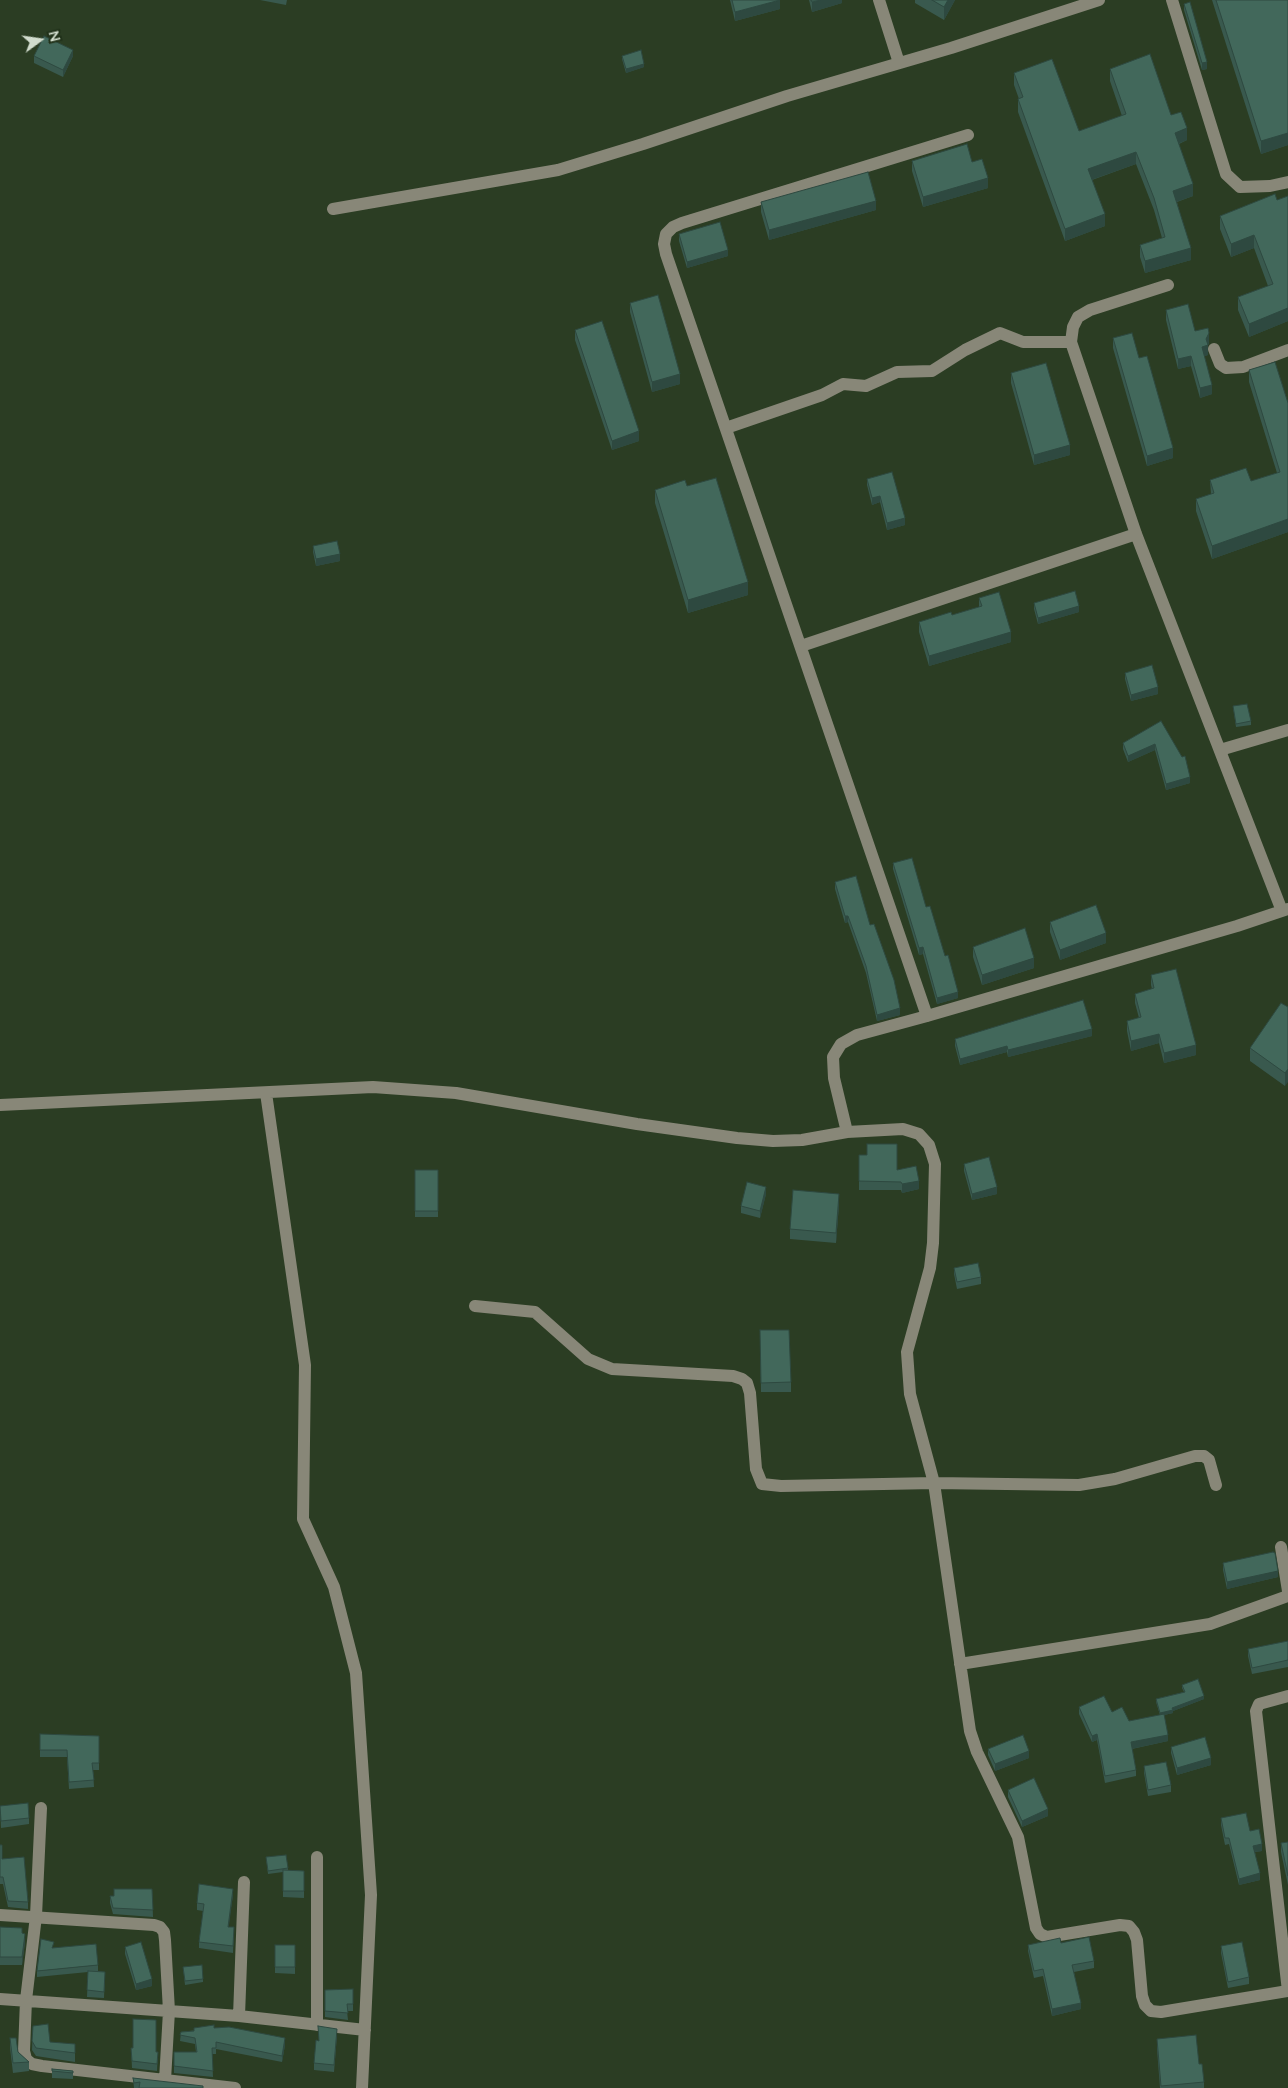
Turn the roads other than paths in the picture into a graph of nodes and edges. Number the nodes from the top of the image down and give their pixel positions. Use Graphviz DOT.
graph roads {
  1 [pos="878,0"];
  2 [pos="1099,0"];
  3 [pos="1172,0"];
  4 [pos="899,63"];
  5 [pos="968,135"];
  6 [pos="1288,182"];
  7 [pos="333,209"];
  8 [pos="1168,285"];
  9 [pos="1071,342"];
  10 [pos="1214,349"];
  11 [pos="1288,350"];
  12 [pos="726,428"];
  13 [pos="1136,534"];
  14 [pos="801,646"];
  15 [pos="1288,730"];
  16 [pos="1220,750"];
  17 [pos="1285,910"];
  18 [pos="927,1016"];
  19 [pos="266,1093"];
  20 [pos="0,1105"];
  21 [pos="847,1132"];
  22 [pos="475,1306"];
  23 [pos="934,1483"];
  24 [pos="1216,1485"];
  25 [pos="1281,1547"];
  26 [pos="1288,1591"];
  27 [pos="1288,1596"];
  28 [pos="960,1664"];
  29 [pos="1288,1696"];
  30 [pos="41,1808"];
  31 [pos="317,1857"];
  32 [pos="244,1882"];
  33 [pos="0,1915"];
  34 [pos="36,1916"];
  35 [pos="1288,1991"];
  36 [pos="0,1999"];
  37 [pos="26,2000"];
  38 [pos="169,2011"];
  39 [pos="239,2016"];
  40 [pos="317,2025"];
  41 [pos="365,2030"];
  42 [pos="165,2080"];
  43 [pos="235,2088"];
  44 [pos="362,2088"];
  1 -- 4 [label="street"];
  2 -- 4 [label="street"];
  3 -- 6 [label="street"];
  4 -- 7 [label="street"];
  5 -- 12 [label="street"];
  8 -- 9 [label="street"];
  9 -- 12 [label="street"];
  9 -- 13 [label="street"];
  10 -- 11 [label="street"];
  12 -- 14 [label="street"];
  13 -- 14 [label="street"];
  13 -- 16 [label="street"];
  14 -- 18 [label="street"];
  15 -- 16 [label="street"];
  16 -- 17 [label="street"];
  17 -- 18 [label="street"];
  18 -- 21 [label="street"];
  19 -- 20 [label="street"];
  19 -- 21 [label="street"];
  19 -- 41 [label="street"];
  21 -- 23 [label="street"];
  22 -- 23 [label="street"];
  23 -- 24 [label="street"];
  23 -- 28 [label="street"];
  25 -- 26 [label="street"];
  27 -- 28 [label="street"];
  28 -- 35 [label="street"];
  29 -- 35 [label="street"];
  30 -- 34 [label="street"];
  31 -- 40 [label="street"];
  32 -- 39 [label="street"];
  33 -- 34 [label="street"];
  34 -- 37 [label="street"];
  34 -- 38 [label="street"];
  36 -- 37 [label="street"];
  37 -- 38 [label="street"];
  37 -- 42 [label="street"];
  38 -- 39 [label="street"];
  38 -- 42 [label="street"];
  39 -- 40 [label="street"];
  40 -- 41 [label="street"];
  41 -- 44 [label="street"];
  42 -- 43 [label="street"];
}
